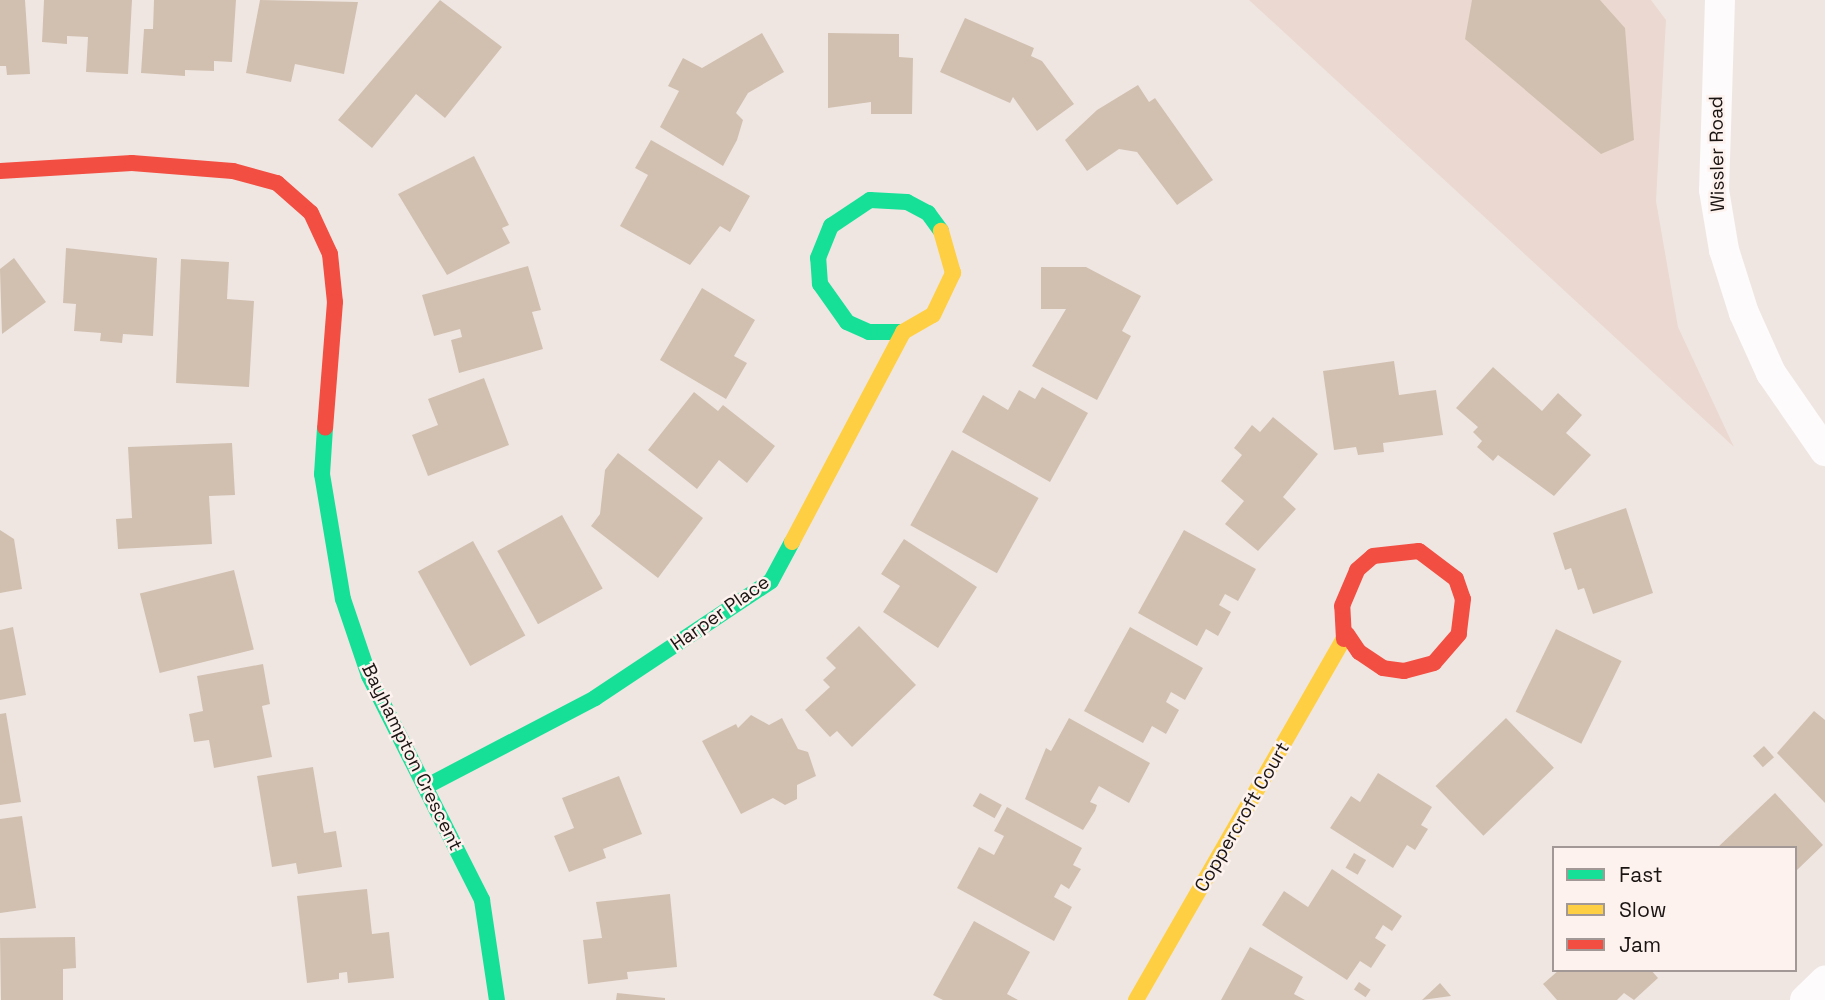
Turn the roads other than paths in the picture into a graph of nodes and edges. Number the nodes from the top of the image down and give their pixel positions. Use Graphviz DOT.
graph roads {
  1 [pos="1720,0"];
  2 [pos="0,171"];
  3 [pos="903,332"];
  4 [pos="1825,450"];
  5 [pos="1347,634"];
  6 [pos="427,786"];
  7 [pos="1825,981"];
  8 [pos="497,1000"];
  9 [pos="1136,1000"];
  10 [pos="1805,1000"];
  1 -- 4 [label="street, Wissler Road"];
  2 -- 6 [label="street, Bayhampton Crescent"];
  3 -- 3 [label="street"];
  3 -- 6 [label="street, Harper Place"];
  5 -- 5 [label="street"];
  5 -- 9 [label="street, Coppercroft Court"];
  6 -- 8 [label="street, Bayhampton Crescent"];
  7 -- 10 [label="street"];
}
